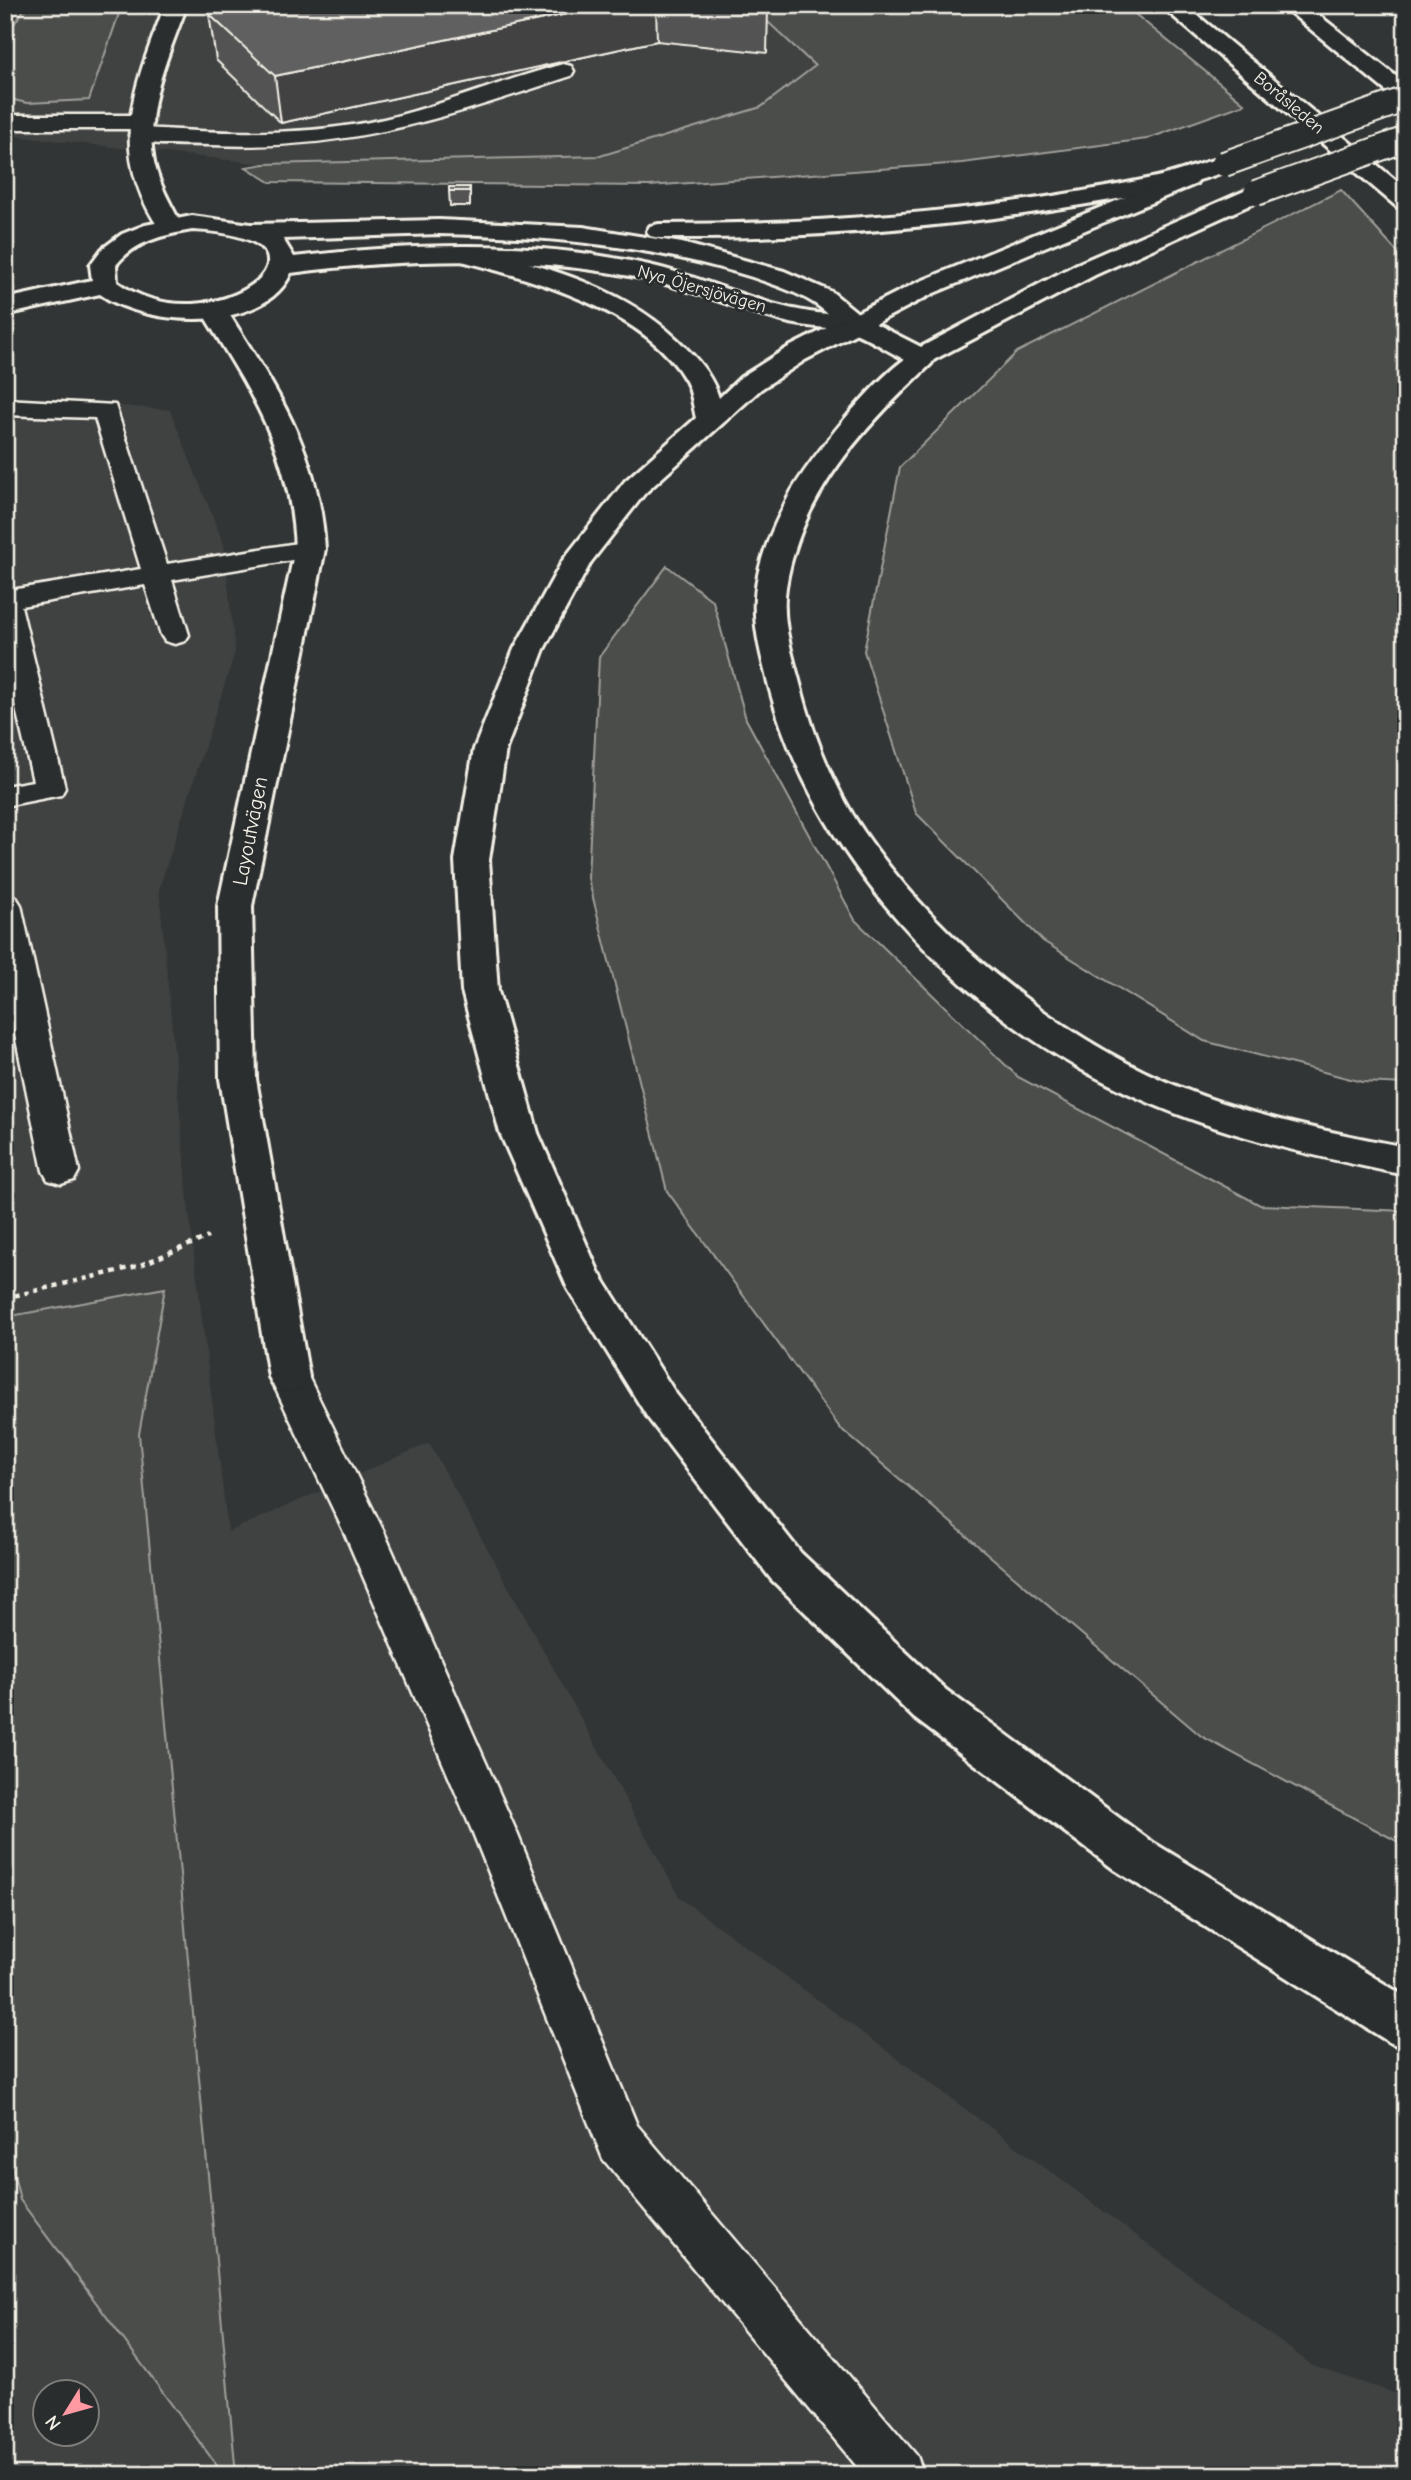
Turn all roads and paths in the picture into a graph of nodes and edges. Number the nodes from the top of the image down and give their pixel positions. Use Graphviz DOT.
graph roads {
  1 [pos="176,5"];
  2 [pos="1171,5"];
  3 [pos="1292,5"];
  4 [pos="564,71"];
  5 [pos="1406,98"];
  6 [pos="5,122"];
  7 [pos="141,129"];
  8 [pos="1406,139"];
  9 [pos="1187,179"];
  10 [pos="1406,202"];
  11 [pos="170,226"];
  12 [pos="253,231"];
  13 [pos="603,237"];
  14 [pos="467,255"];
  15 [pos="282,266"];
  16 [pos="105,285"];
  17 [pos="5,307"];
  18 [pos="213,309"];
  19 [pos="853,323"];
  20 [pos="922,358"];
  21 [pos="5,407"];
  22 [pos="710,419"];
  23 [pos="310,549"];
  24 [pos="157,575"];
  25 [pos="175,635"];
  26 [pos="5,796"];
  27 [pos="5,905"];
  28 [pos="1406,1161"];
  29 [pos="61,1171"];
  30 [pos="258,1209"];
  31 [pos="5,1298"];
  32 [pos="289,1377"];
  33 [pos="1406,2025"];
  34 [pos="898,2475"];
  1 -- 7 [label="main road"];
  2 -- 10 [label="main road, Boråsleden"];
  3 -- 5 [label="main road"];
  4 -- 7 [label="lane"];
  5 -- 9 [label="main road, bridge"];
  6 -- 7 [label="lane"];
  7 -- 11 [label="main road"];
  8 -- 20 [label="main road, bridge"];
  9 -- 13 [label="main road, Nya Öjersjövägen"];
  9 -- 19 [label="main road"];
  11 -- 12 [label="main road, Nya Öjersjövägen"];
  11 -- 16 [label="main road, Nya Öjersjövägen"];
  12 -- 13 [label="main road, Nya Öjersjövägen"];
  12 -- 15 [label="main road, Nya Öjersjövägen"];
  13 -- 19 [label="main road, Nya Öjersjövägen"];
  14 -- 15 [label="main road, Nya Öjersjövägen"];
  14 -- 19 [label="main road, Nya Öjersjövägen"];
  14 -- 22 [label="main road"];
  15 -- 18 [label="main road"];
  16 -- 17 [label="main road"];
  16 -- 18 [label="main road"];
  18 -- 23 [label="main road, Layoutvägen"];
  19 -- 20 [label="main road"];
  19 -- 22 [label="main road"];
  20 -- 28 [label="main road"];
  21 -- 24 [label="lane"];
  22 -- 33 [label="main road"];
  23 -- 24 [label="lane"];
  23 -- 30 [label="main road, Layoutvägen"];
  24 -- 25 [label="lane"];
  24 -- 26 [label="lane"];
  27 -- 29 [label="lane"];
  30 -- 31 [label="path"];
  30 -- 32 [label="main road, Layoutvägen"];
  32 -- 34 [label="lane"];
}
